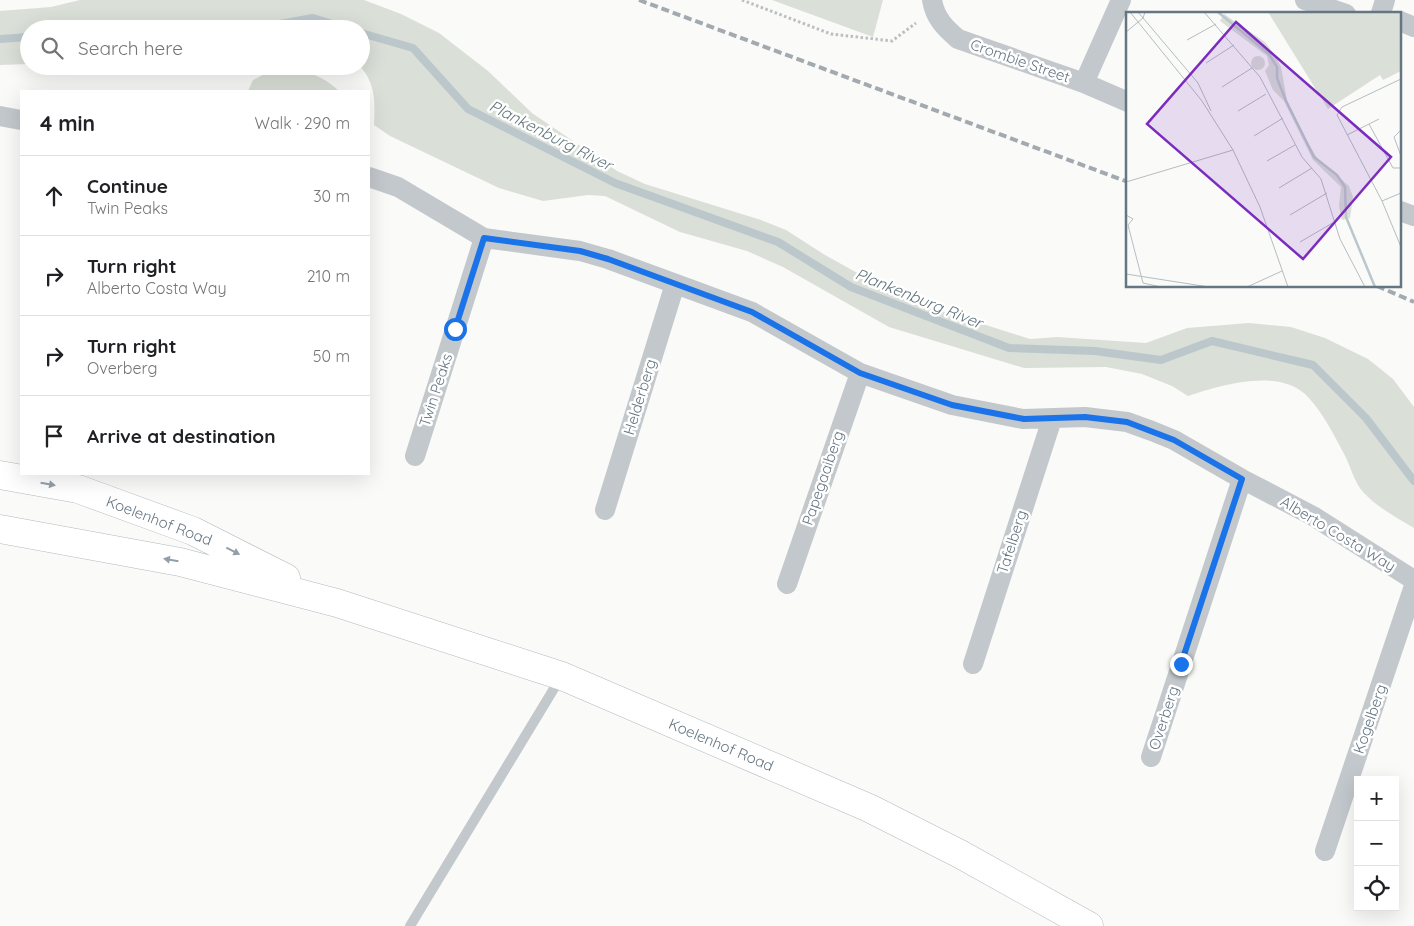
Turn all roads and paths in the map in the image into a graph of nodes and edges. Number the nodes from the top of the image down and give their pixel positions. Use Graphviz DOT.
graph roads {
  1 [pos="742,0"];
  2 [pos="1121,0"];
  3 [pos="1305,0"];
  4 [pos="933,4"];
  5 [pos="1340,12"];
  6 [pos="1402,22"];
  7 [pos="1414,27"];
  8 [pos="1084,84"];
  9 [pos="1126,101"];
  10 [pos="0,116"];
  11 [pos="20,120"];
  12 [pos="370,177"];
  13 [pos="1402,212"];
  14 [pos="1414,216"];
  15 [pos="484,238"];
  16 [pos="675,284"];
  17 [pos="860,373"];
  18 [pos="1052,419"];
  19 [pos="414,456"];
  20 [pos="0,475"];
  21 [pos="1242,479"];
  22 [pos="605,510"];
  23 [pos="0,529"];
  24 [pos="1414,580"];
  25 [pos="787,584"];
  26 [pos="1414,586"];
  27 [pos="337,604"];
  28 [pos="973,664"];
  29 [pos="562,676"];
  30 [pos="1151,757"];
  31 [pos="1325,851"];
  32 [pos="410,926"];
  33 [pos="1089,926"];
  1 -- 4 [label="path"];
  2 -- 8 [label="street"];
  3 -- 5 [label="street"];
  4 -- 8 [label="street, Crombie Street"];
  6 -- 7 [label="street"];
  8 -- 9 [label="street, Crombie Street"];
  10 -- 11 [label="street"];
  12 -- 15 [label="street, Alberto Costa Way"];
  13 -- 14 [label="street"];
  15 -- 16 [label="street, Alberto Costa Way"];
  15 -- 19 [label="street, Twin Peaks"];
  16 -- 17 [label="street, Alberto Costa Way"];
  16 -- 22 [label="street, Helderberg"];
  17 -- 18 [label="street, Alberto Costa Way"];
  17 -- 25 [label="street, Papegaaiberg"];
  18 -- 21 [label="street, Alberto Costa Way"];
  18 -- 28 [label="street, Tafelberg"];
  20 -- 27 [label="main road, Koelenhof Road, one-way"];
  21 -- 24 [label="street, Alberto Costa Way"];
  21 -- 30 [label="street, Overberg"];
  27 -- 23 [label="main road, Koelenhof Road, one-way"];
  26 -- 31 [label="street, Kogelberg"];
  27 -- 29 [label="main road, Koelenhof Road"];
  29 -- 32 [label="lane"];
  29 -- 33 [label="main road, Koelenhof Road"];
}
